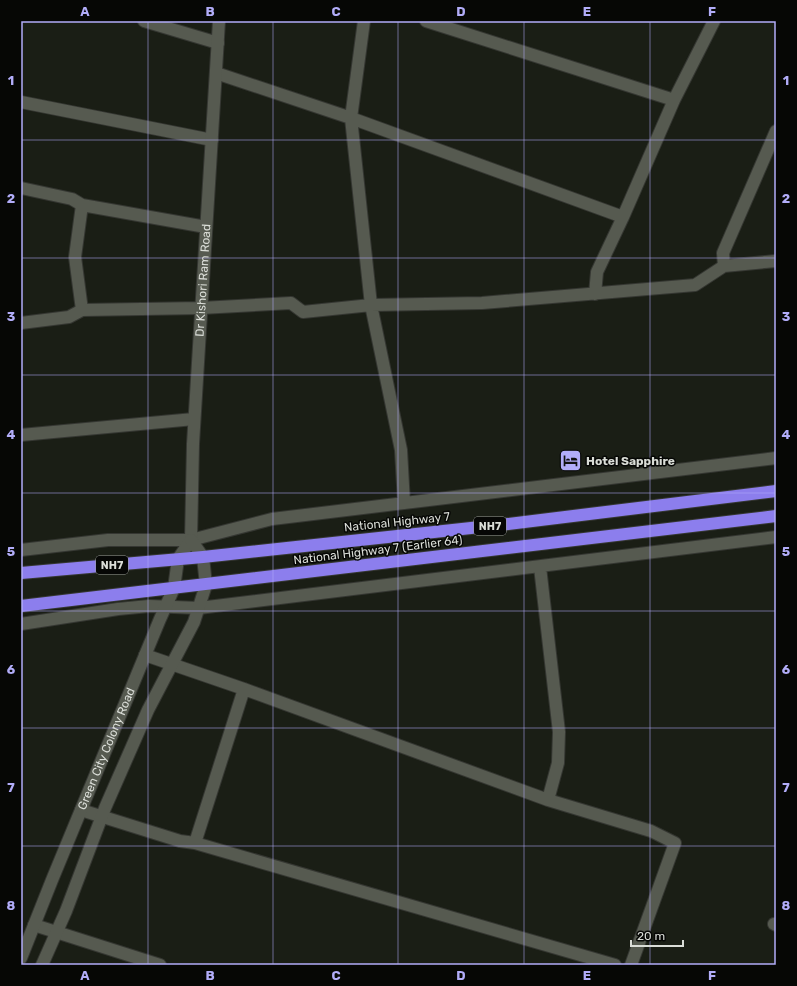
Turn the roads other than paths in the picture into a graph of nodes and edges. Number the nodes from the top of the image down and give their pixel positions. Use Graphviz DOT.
graph roads {
  1 [pos="144,21"];
  2 [pos="219,21"];
  3 [pos="364,21"];
  4 [pos="426,21"];
  5 [pos="714,21"];
  6 [pos="218,43"];
  7 [pos="216,73"];
  8 [pos="674,100"];
  9 [pos="21,102"];
  10 [pos="351,118"];
  11 [pos="776,131"];
  12 [pos="212,140"];
  13 [pos="21,188"];
  14 [pos="82,205"];
  15 [pos="623,217"];
  16 [pos="206,227"];
  17 [pos="776,260"];
  18 [pos="724,266"];
  19 [pos="595,294"];
  20 [pos="371,305"];
  21 [pos="201,308"];
  22 [pos="82,310"];
  23 [pos="21,323"];
  24 [pos="194,419"];
  25 [pos="21,435"];
  26 [pos="776,458"];
  27 [pos="776,491"];
  28 [pos="404,502"];
  29 [pos="776,516"];
  30 [pos="776,537"];
  31 [pos="191,540"];
  32 [pos="21,550"];
  33 [pos="204,557"];
  34 [pos="178,559"];
  35 [pos="540,567"];
  36 [pos="21,573"];
  37 [pos="206,584"];
  38 [pos="174,588"];
  39 [pos="21,606"];
  40 [pos="166,607"];
  41 [pos="199,608"];
  42 [pos="21,624"];
  43 [pos="145,655"];
  44 [pos="172,664"];
  45 [pos="244,689"];
  46 [pos="548,800"];
  47 [pos="81,810"];
  48 [pos="101,817"];
  49 [pos="195,842"];
  50 [pos="34,925"];
  51 [pos="57,932"];
  52 [pos="21,958"];
  53 [pos="42,965"];
  54 [pos="160,965"];
  55 [pos="615,965"];
  56 [pos="631,965"];
  1 -- 6 [label="street"];
  2 -- 6 [label="street, Dr Kishori Ram Road"];
  3 -- 10 [label="street"];
  4 -- 8 [label="street"];
  5 -- 8 [label="street"];
  6 -- 7 [label="street, Dr Kishori Ram Road"];
  7 -- 10 [label="street"];
  7 -- 12 [label="street, Dr Kishori Ram Road"];
  8 -- 15 [label="street"];
  9 -- 12 [label="street"];
  10 -- 15 [label="street"];
  10 -- 20 [label="street"];
  11 -- 18 [label="street"];
  12 -- 16 [label="street, Dr Kishori Ram Road"];
  13 -- 14 [label="street"];
  14 -- 16 [label="street"];
  14 -- 22 [label="street"];
  15 -- 19 [label="street"];
  16 -- 21 [label="street, Dr Kishori Ram Road"];
  17 -- 18 [label="street"];
  18 -- 19 [label="street"];
  19 -- 20 [label="street"];
  20 -- 21 [label="street"];
  20 -- 28 [label="street"];
  21 -- 22 [label="street"];
  21 -- 24 [label="street, Dr Kishori Ram Road"];
  22 -- 23 [label="street"];
  24 -- 25 [label="street"];
  24 -- 31 [label="street, Dr Kishori Ram Road"];
  26 -- 28 [label="street"];
  27 -- 33 [label="highway, National Highway 7 / NH7"];
  28 -- 31 [label="street"];
  29 -- 37 [label="highway, National Highway 7 (Earlier 64) / NH7"];
  30 -- 35 [label="street"];
  31 -- 32 [label="street"];
  31 -- 33 [label="street"];
  31 -- 34 [label="street, Green City Colony Road"];
  33 -- 34 [label="highway, National Highway 7 / NH7"];
  33 -- 37 [label="street"];
  34 -- 36 [label="highway, National Highway 7 / NH7"];
  34 -- 38 [label="street, Green City Colony Road"];
  35 -- 41 [label="street"];
  35 -- 46 [label="street"];
  37 -- 38 [label="highway, National Highway 7 (Earlier 64) / NH7"];
  37 -- 41 [label="street"];
  38 -- 39 [label="highway, NH7"];
  38 -- 40 [label="street, Green City Colony Road"];
  40 -- 41 [label="street"];
  40 -- 42 [label="street"];
  40 -- 43 [label="street, Green City Colony Road"];
  41 -- 44 [label="street"];
  43 -- 44 [label="street"];
  43 -- 47 [label="street, Green City Colony Road"];
  44 -- 45 [label="street"];
  44 -- 48 [label="street"];
  45 -- 46 [label="street"];
  45 -- 49 [label="street"];
  46 -- 56 [label="street"];
  47 -- 48 [label="street"];
  47 -- 50 [label="street, Green City Colony Road"];
  48 -- 49 [label="street"];
  48 -- 51 [label="street"];
  49 -- 55 [label="street"];
  50 -- 51 [label="street"];
  50 -- 52 [label="street, Green City Colony Road"];
  51 -- 53 [label="street"];
  51 -- 54 [label="street"];
}
